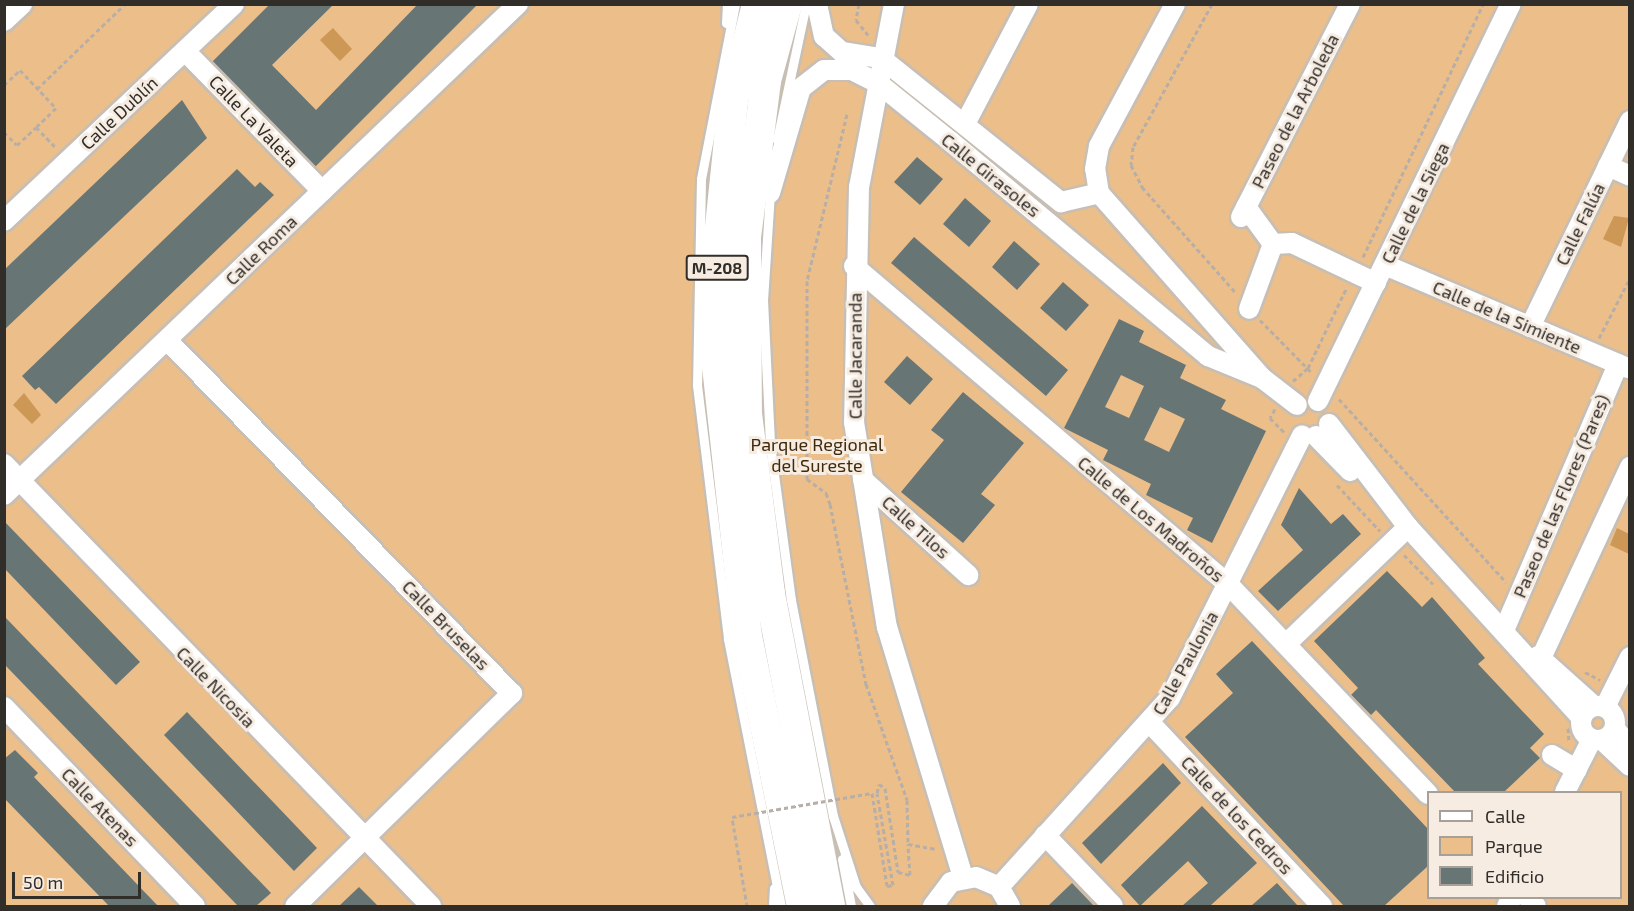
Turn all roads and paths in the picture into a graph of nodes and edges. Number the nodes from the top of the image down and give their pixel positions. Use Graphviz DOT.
graph roads {
  1 [pos="22,4"];
  2 [pos="125,4"];
  3 [pos="234,4"];
  4 [pos="518,4"];
  5 [pos="727,4"];
  6 [pos="735,4"];
  7 [pos="757,4"];
  8 [pos="787,4"];
  9 [pos="806,4"];
  10 [pos="817,4"];
  11 [pos="859,4"];
  12 [pos="894,4"];
  13 [pos="1028,4"];
  14 [pos="1175,4"];
  15 [pos="1212,4"];
  16 [pos="1350,4"];
  17 [pos="1483,4"];
  18 [pos="1511,4"];
  19 [pos="4,21"];
  20 [pos="869,36"];
  21 [pos="725,41"];
  22 [pos="185,51"];
  23 [pos="881,58"];
  24 [pos="878,83"];
  25 [pos="4,85"];
  26 [pos="37,89"];
  27 [pos="847,114"];
  28 [pos="1629,121"];
  29 [pos="966,122"];
  30 [pos="36,127"];
  31 [pos="4,132"];
  32 [pos="55,147"];
  33 [pos="1608,166"];
  34 [pos="1629,176"];
  35 [pos="322,191"];
  36 [pos="770,192"];
  37 [pos="1099,193"];
  38 [pos="1061,202"];
  39 [pos="1046,220"];
  40 [pos="4,221"];
  41 [pos="1282,243"];
  42 [pos="854,266"];
  43 [pos="1355,273"];
  44 [pos="1380,274"];
  45 [pos="1629,278"];
  46 [pos="1249,309"];
  47 [pos="1530,327"];
  48 [pos="166,340"];
  49 [pos="1591,353"];
  50 [pos="1623,366"];
  51 [pos="1262,378"];
  52 [pos="1340,400"];
  53 [pos="1318,401"];
  54 [pos="1297,405"];
  55 [pos="1270,418"];
  56 [pos="1311,435"];
  57 [pos="4,464"];
  58 [pos="1629,467"];
  59 [pos="1331,478"];
  60 [pos="863,480"];
  61 [pos="19,481"];
  62 [pos="4,495"];
  63 [pos="1408,527"];
  64 [pos="1391,542"];
  65 [pos="968,575"];
  66 [pos="1228,584"];
  67 [pos="1437,588"];
  68 [pos="1518,596"];
  69 [pos="1506,629"];
  70 [pos="1286,644"];
  71 [pos="1629,657"];
  72 [pos="1541,658"];
  73 [pos="1579,669"];
  74 [pos="1614,688"];
  75 [pos="4,707"];
  76 [pos="1587,713"];
  77 [pos="1151,724"];
  78 [pos="1594,746"];
  79 [pos="1629,747"];
  80 [pos="1552,755"];
  81 [pos="1629,766"];
  82 [pos="1567,791"];
  83 [pos="1427,793"];
  84 [pos="833,816"];
  85 [pos="1045,835"];
  86 [pos="364,840"];
  87 [pos="908,844"];
  88 [pos="951,852"];
  89 [pos="774,874"];
  90 [pos="963,877"];
  91 [pos="999,887"];
  92 [pos="195,906"];
  93 [pos="295,906"];
  94 [pos="431,906"];
  95 [pos="747,906"];
  96 [pos="773,906"];
  97 [pos="781,906"];
  98 [pos="802,906"];
  99 [pos="830,906"];
  100 [pos="851,906"];
  101 [pos="870,906"];
  102 [pos="933,906"];
  103 [pos="1010,906"];
  104 [pos="1113,906"];
  105 [pos="1322,906"];
  1 -- 19 [label="street"];
  2 -- 26 [label="path"];
  3 -- 22 [label="street, Calle Dublín"];
  4 -- 35 [label="street, Calle Roma"];
  5 -- 21 [label="lane"];
  6 -- 21 [label="lane"];
  7 -- 98 [label="main road, M-208"];
  8 -- 99 [label="main road, M-208"];
  9 -- 36 [label="lane"];
  10 -- 23 [label="street, Calle Girasoles"];
  11 -- 20 [label="path"];
  12 -- 23 [label="street, Calle Jacaranda"];
  13 -- 29 [label="street"];
  14 -- 37 [label="street"];
  15 -- 46 [label="path"];
  16 -- 41 [label="street, Paseo de la Arboleda"];
  17 -- 43 [label="path"];
  18 -- 44 [label="street, Calle de la Siega"];
  21 -- 89 [label="lane"];
  22 -- 35 [label="street, Calle La Valeta"];
  22 -- 40 [label="street, Calle Dublín"];
  23 -- 24 [label="street, Calle Jacaranda"];
  23 -- 29 [label="street, Calle Girasoles"];
  24 -- 36 [label="street, Calle Girasoles"];
  24 -- 39 [label="street, Calle Girasoles"];
  24 -- 42 [label="street, Calle Jacaranda"];
  25 -- 26 [label="path"];
  26 -- 30 [label="path"];
  27 -- 87 [label="path"];
  28 -- 33 [label="street, Calle Falúa"];
  29 -- 38 [label="street, Calle Girasoles"];
  30 -- 31 [label="path"];
  30 -- 32 [label="path"];
  33 -- 34 [label="street"];
  33 -- 47 [label="street, Calle Falúa"];
  35 -- 48 [label="street, Calle Roma"];
  36 -- 84 [label="lane"];
  37 -- 38 [label="street, Calle Girasoles"];
  37 -- 51 [label="street, Calle Girasoles"];
  38 -- 39 [label="street"];
  39 -- 51 [label="street, Calle Girasoles"];
  41 -- 43 [label="street, Calle de la Simiente"];
  41 -- 46 [label="street"];
  42 -- 60 [label="street, Calle Jacaranda"];
  42 -- 66 [label="street, Calle de Los Madroños"];
  43 -- 44 [label="street, Calle de la Simiente"];
  43 -- 46 [label="path"];
  44 -- 47 [label="street, Calle de la Simiente"];
  44 -- 53 [label="street, Calle de la Siega"];
  45 -- 49 [label="path"];
  47 -- 49 [label="street, Calle de la Simiente"];
  48 -- 61 [label="street, Calle Roma"];
  48 -- 86 [label="street, Calle Bruselas"];
  49 -- 50 [label="street, Calle de la Simiente"];
  50 -- 68 [label="street, Paseo de las Flores (Pares)"];
  51 -- 54 [label="street, Calle Girasoles"];
  52 -- 68 [label="path"];
  53 -- 54 [label="street"];
  53 -- 56 [label="street"];
  54 -- 56 [label="street"];
  55 -- 56 [label="path"];
  56 -- 63 [label="street"];
  56 -- 66 [label="street, Calle Paulonia"];
  57 -- 61 [label="street, Calle Nicosia"];
  58 -- 72 [label="street"];
  59 -- 64 [label="path"];
  60 -- 65 [label="street, Calle Tilos"];
  60 -- 88 [label="street, Calle Jacaranda"];
  61 -- 62 [label="street, Calle Roma"];
  61 -- 86 [label="street, Calle Nicosia"];
  63 -- 64 [label="street"];
  63 -- 69 [label="street"];
  64 -- 67 [label="path"];
  64 -- 70 [label="street"];
  66 -- 70 [label="street, Calle de Los Madroños"];
  66 -- 77 [label="street, Calle Paulonia"];
  68 -- 69 [label="street, Paseo de las Flores (Pares)"];
  69 -- 72 [label="street"];
  69 -- 76 [label="street"];
  70 -- 83 [label="street, Calle de Los Madroños"];
  71 -- 74 [label="street"];
  72 -- 76 [label="street"];
  73 -- 74 [label="path"];
  74 -- 76 [label="street"];
  75 -- 92 [label="street, Calle Atenas"];
  76 -- 78 [label="street"];
  76 -- 78 [label="street"];
  76 -- 78 [label="path"];
  77 -- 85 [label="street, Calle Paulonia"];
  77 -- 105 [label="street, Calle de los Cedros"];
  78 -- 79 [label="street"];
  78 -- 80 [label="street"];
  78 -- 81 [label="street"];
  78 -- 82 [label="street"];
  84 -- 100 [label="lane"];
  84 -- 101 [label="lane"];
  85 -- 91 [label="street, Calle Paulonia"];
  85 -- 104 [label="street"];
  86 -- 93 [label="street, Calle Bruselas"];
  86 -- 94 [label="street, Calle Nicosia"];
  87 -- 88 [label="path"];
  87 -- 95 [label="path, bridge"];
  88 -- 90 [label="street, Calle Jacaranda"];
  89 -- 96 [label="lane"];
  89 -- 97 [label="lane"];
  90 -- 91 [label="street"];
  90 -- 102 [label="street"];
  91 -- 103 [label="street"];
}
